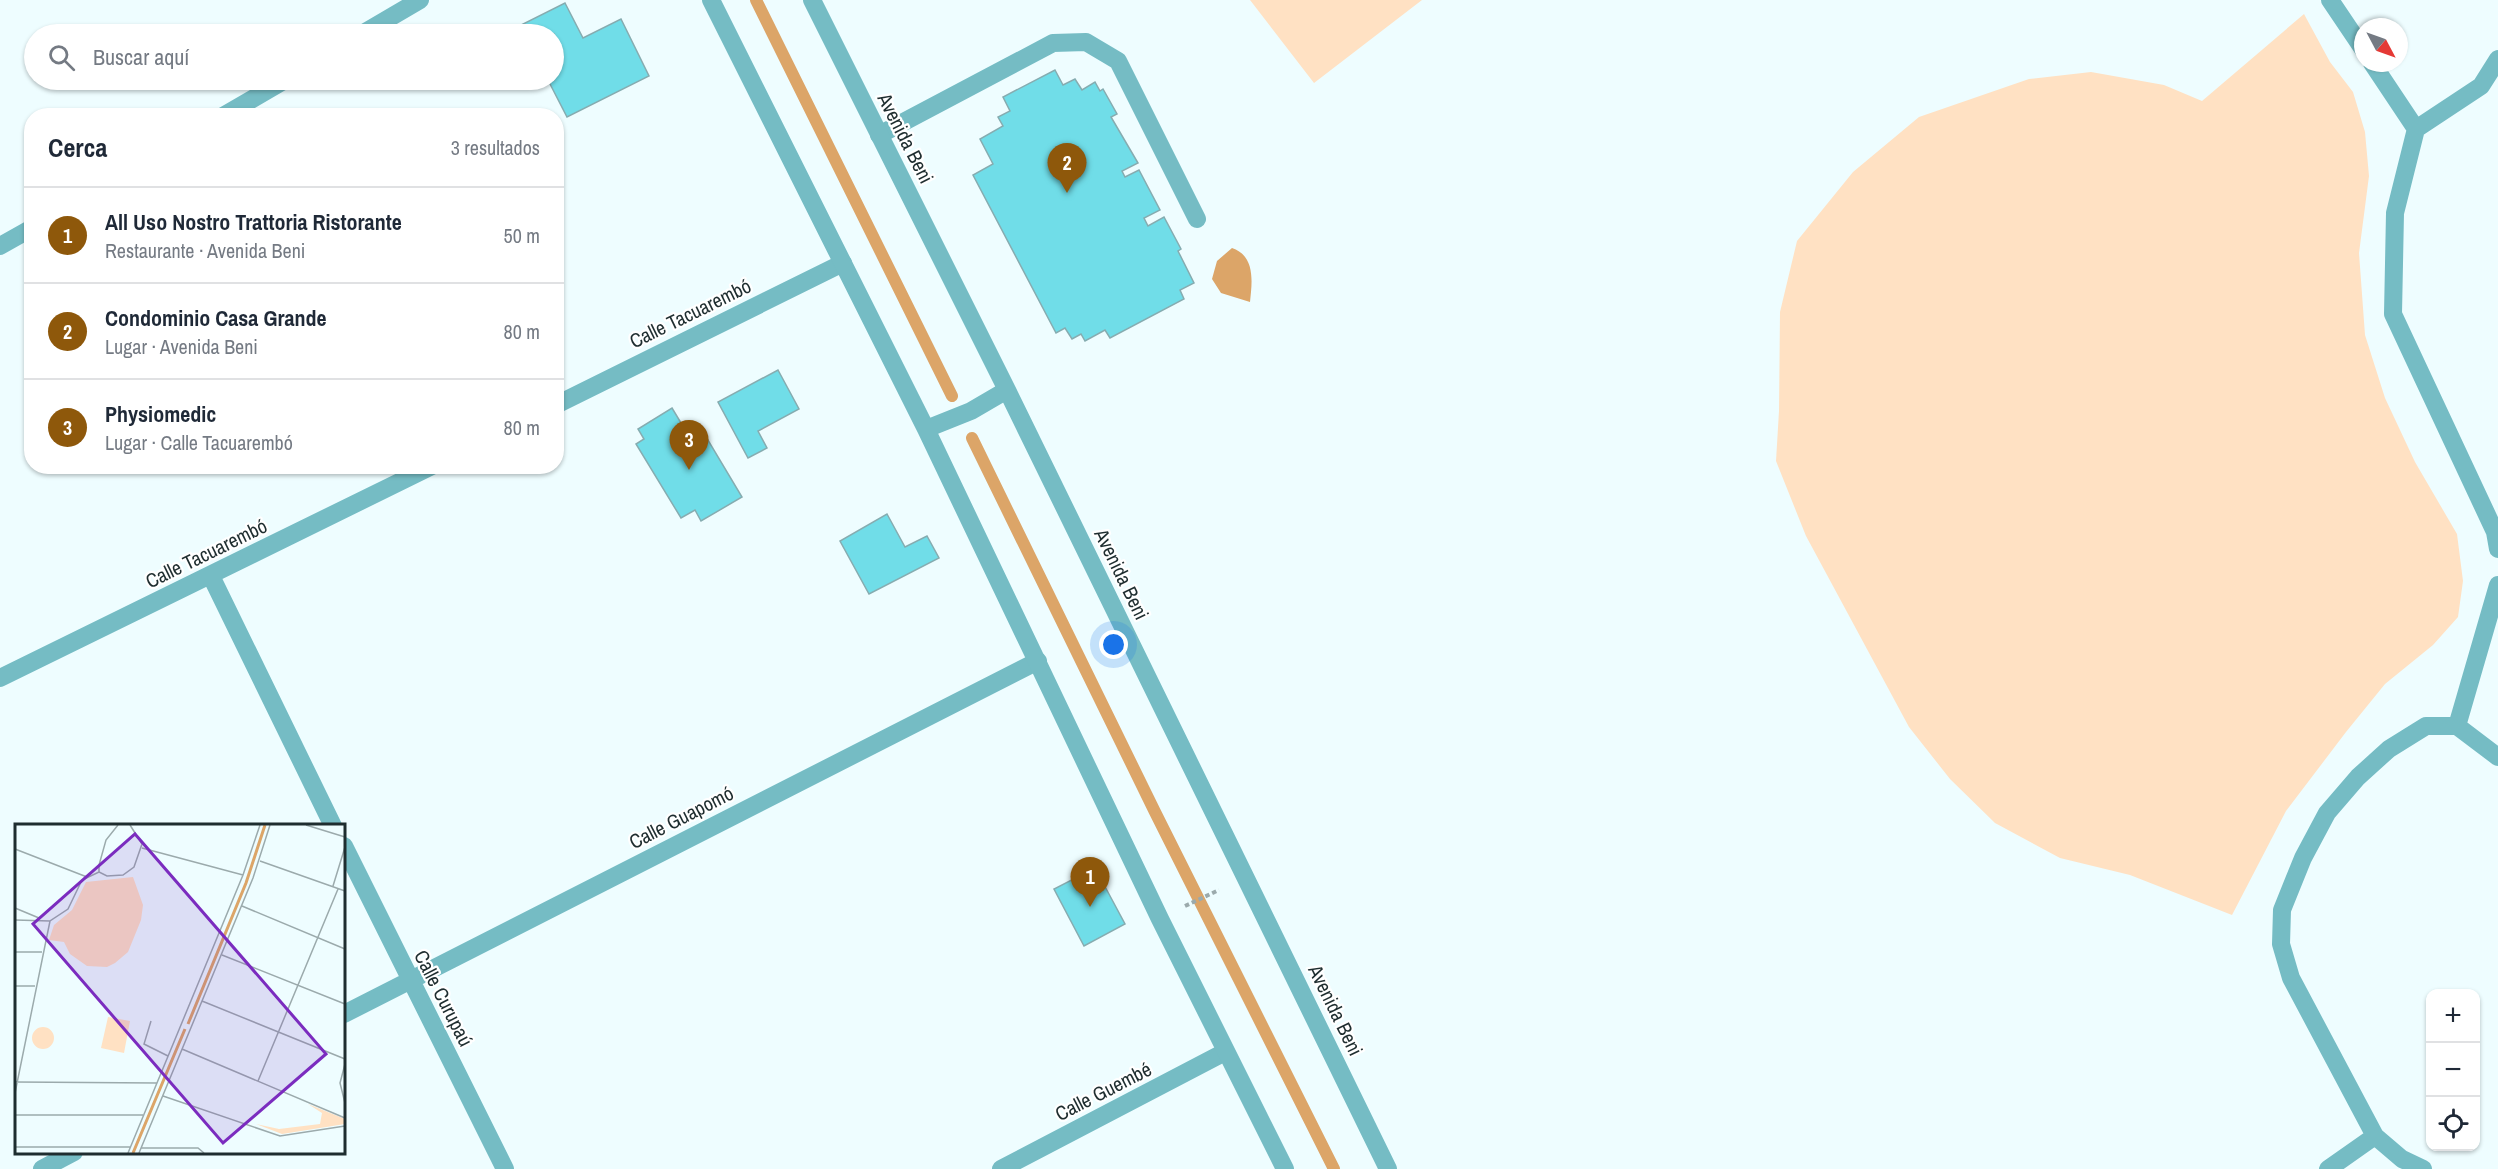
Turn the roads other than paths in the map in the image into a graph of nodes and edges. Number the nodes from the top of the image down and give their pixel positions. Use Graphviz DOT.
graph roads {
  1 [pos="420,0"];
  2 [pos="711,0"];
  3 [pos="812,0"];
  4 [pos="2330,0"];
  5 [pos="379,24"];
  6 [pos="2354,36"];
  7 [pos="2498,59"];
  8 [pos="2378,72"];
  9 [pos="2498,77"];
  10 [pos="2481,86"];
  11 [pos="268,90"];
  12 [pos="237,108"];
  13 [pos="2416,129"];
  14 [pos="879,135"];
  15 [pos="1197,219"];
  16 [pos="24,232"];
  17 [pos="0,246"];
  18 [pos="843,262"];
  19 [pos="1007,390"];
  20 [pos="564,401"];
  21 [pos="926,429"];
  22 [pos="416,474"];
  23 [pos="2498,549"];
  24 [pos="211,576"];
  25 [pos="2498,585"];
  26 [pos="2494,615"];
  27 [pos="1038,661"];
  28 [pos="0,678"];
  29 [pos="2457,726"];
  30 [pos="2498,757"];
  31 [pos="333,824"];
  32 [pos="345,848"];
  33 [pos="409,980"];
  34 [pos="345,1013"];
  35 [pos="1226,1052"];
  36 [pos="2375,1136"];
  37 [pos="70,1154"];
  38 [pos="42,1169"];
  39 [pos="505,1169"];
  40 [pos="1001,1169"];
  41 [pos="1285,1169"];
  42 [pos="1388,1169"];
  43 [pos="2328,1169"];
  44 [pos="2423,1169"];
  1 -- 5 [label="street"];
  2 -- 18 [label="street"];
  3 -- 14 [label="street, Avenida Beni"];
  4 -- 6 [label="street"];
  7 -- 10 [label="street"];
  8 -- 13 [label="street"];
  9 -- 10 [label="street"];
  10 -- 13 [label="street"];
  11 -- 12 [label="street"];
  13 -- 23 [label="street"];
  14 -- 15 [label="street"];
  14 -- 19 [label="street, Avenida Beni"];
  16 -- 17 [label="street"];
  18 -- 20 [label="street, Calle Tacuarembó"];
  18 -- 21 [label="street"];
  19 -- 21 [label="street"];
  19 -- 42 [label="street, Avenida Beni"];
  21 -- 27 [label="street"];
  22 -- 24 [label="street, Calle Tacuarembó"];
  24 -- 28 [label="street, Calle Tacuarembó"];
  24 -- 31 [label="street"];
  25 -- 26 [label="street"];
  26 -- 29 [label="street"];
  27 -- 33 [label="street, Calle Guapomó"];
  27 -- 35 [label="street"];
  29 -- 30 [label="street"];
  29 -- 36 [label="street"];
  32 -- 33 [label="street, Calle Curupaú"];
  33 -- 34 [label="street, Calle Guapomó"];
  33 -- 39 [label="street, Calle Curupaú"];
  35 -- 40 [label="street, Calle Guembé"];
  35 -- 41 [label="street"];
  36 -- 43 [label="street"];
  36 -- 44 [label="street"];
  37 -- 38 [label="street"];
}
